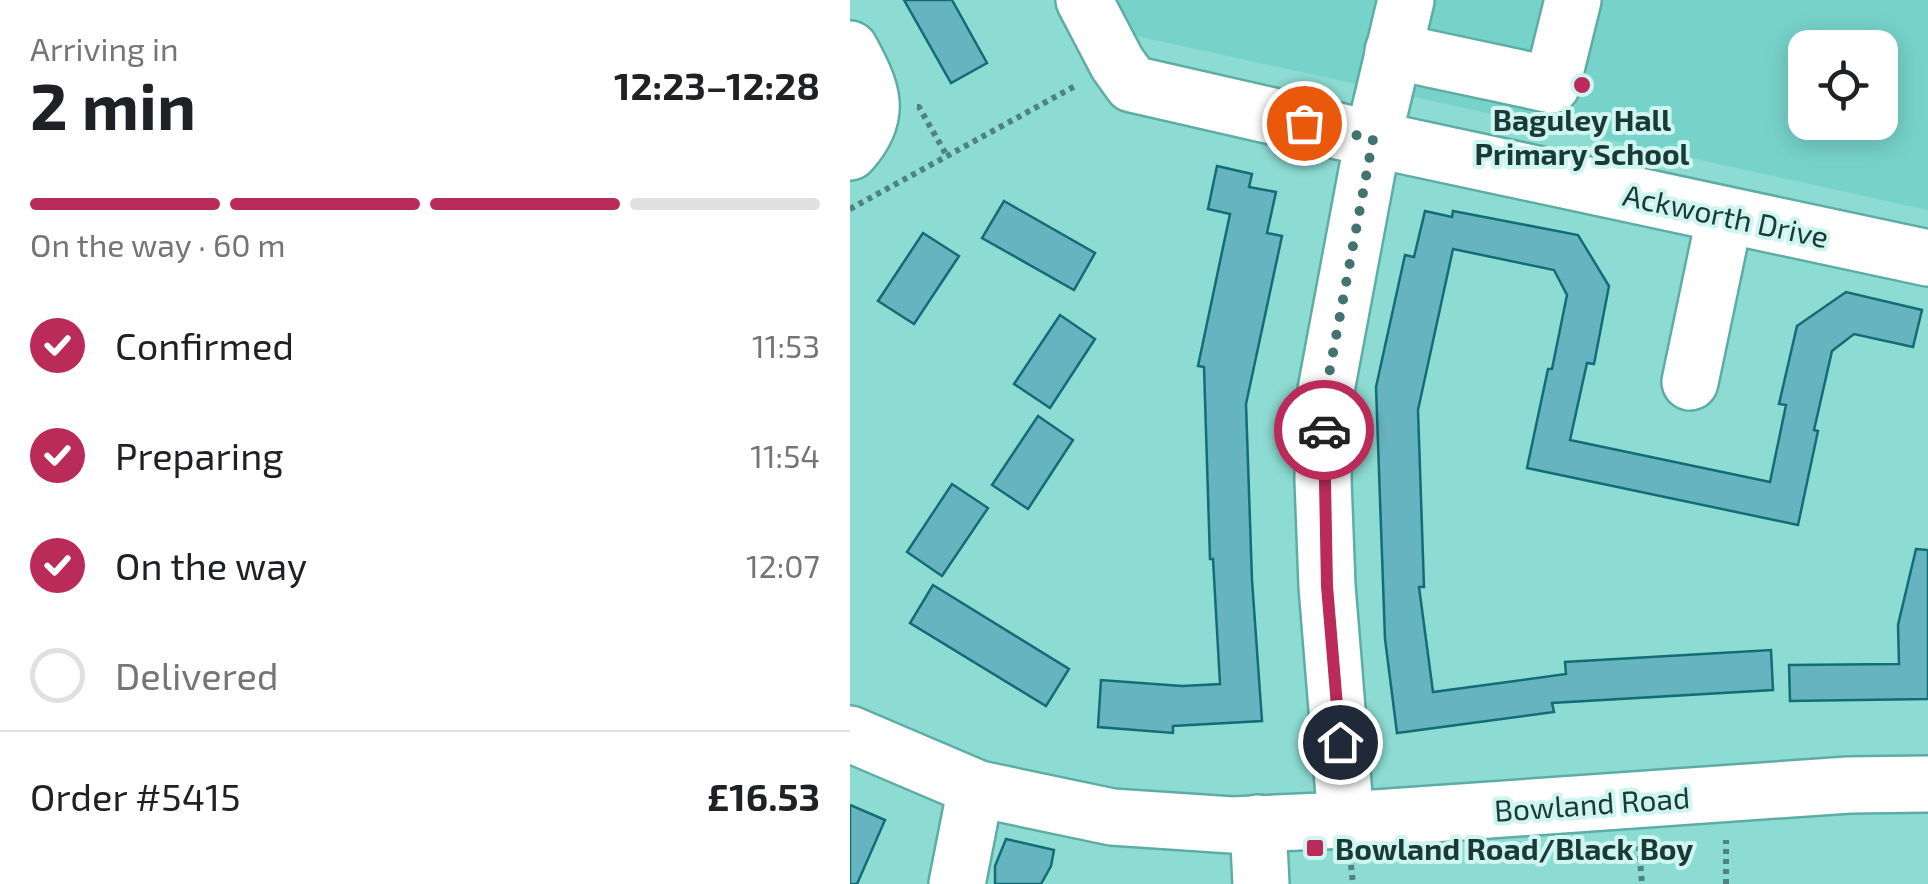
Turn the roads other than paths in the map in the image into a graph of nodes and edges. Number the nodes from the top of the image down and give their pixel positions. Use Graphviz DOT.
graph roads {
  1 [pos="1084,0"];
  2 [pos="1573,0"];
  3 [pos="1400,26"];
  4 [pos="850,50"];
  5 [pos="1373,139"];
  6 [pos="850,152"];
  7 [pos="1725,215"];
  8 [pos="1928,258"];
  9 [pos="1690,382"];
  10 [pos="850,734"];
  11 [pos="1928,784"];
  12 [pos="979,789"];
  13 [pos="1346,820"];
  14 [pos="1258,824"];
  15 [pos="957,884"];
  16 [pos="1261,884"];
  1 -- 5 [label="street, Ackworth Drive"];
  2 -- 3 [label="street"];
  3 -- 5 [label="street"];
  4 -- 6 [label="street"];
  5 -- 7 [label="street, Ackworth Drive"];
  5 -- 13 [label="street"];
  7 -- 8 [label="street, Ackworth Drive"];
  7 -- 9 [label="street"];
  10 -- 12 [label="street, Bowland Road"];
  11 -- 13 [label="street, Bowland Road"];
  12 -- 14 [label="street, Bowland Road"];
  12 -- 15 [label="street"];
  13 -- 14 [label="street, Bowland Road"];
  14 -- 16 [label="street"];
}
